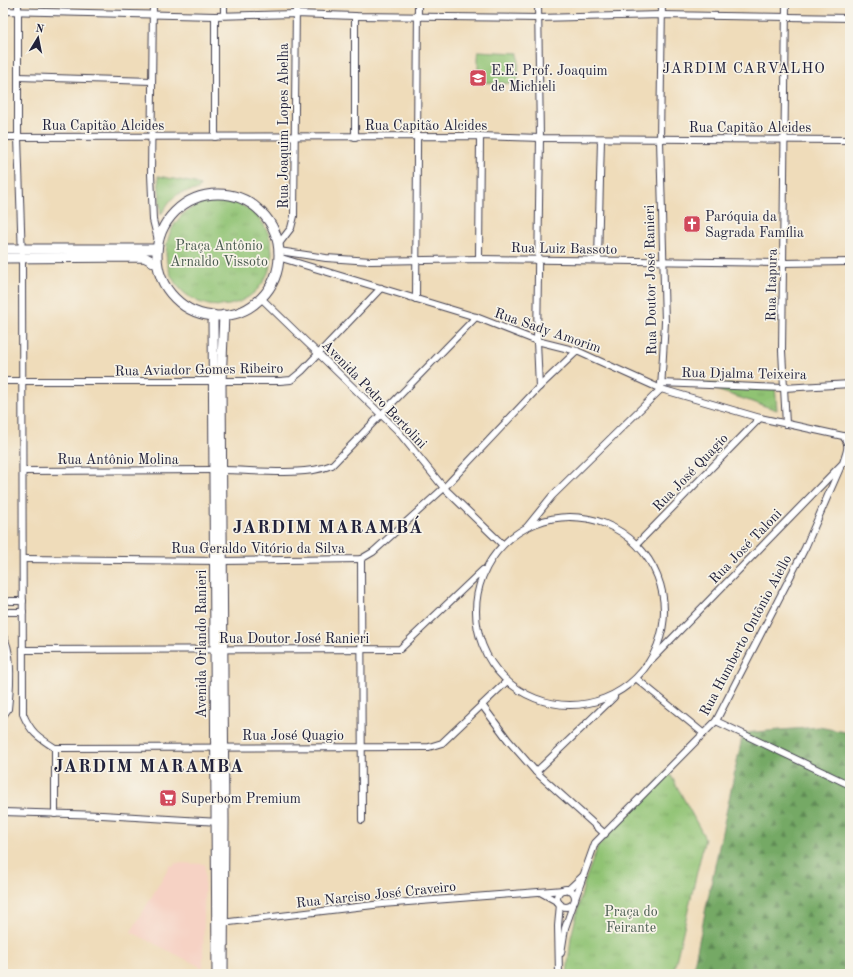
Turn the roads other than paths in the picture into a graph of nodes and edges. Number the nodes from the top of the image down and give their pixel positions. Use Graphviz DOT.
graph roads {
  1 [pos="18,3"];
  2 [pos="153,3"];
  3 [pos="224,3"];
  4 [pos="296,3"];
  5 [pos="418,3"];
  6 [pos="538,3"];
  7 [pos="662,3"];
  8 [pos="786,3"];
  9 [pos="3,11"];
  10 [pos="18,11"];
  11 [pos="153,14"];
  12 [pos="224,14"];
  13 [pos="295,14"];
  14 [pos="662,15"];
  15 [pos="215,16"];
  16 [pos="354,16"];
  17 [pos="418,16"];
  18 [pos="786,17"];
  19 [pos="538,18"];
  20 [pos="850,18"];
  21 [pos="18,77"];
  22 [pos="152,81"];
  23 [pos="417,136"];
  24 [pos="480,136"];
  25 [pos="3,137"];
  26 [pos="18,137"];
  27 [pos="215,137"];
  28 [pos="294,137"];
  29 [pos="356,137"];
  30 [pos="151,138"];
  31 [pos="540,138"];
  32 [pos="601,138"];
  33 [pos="784,139"];
  34 [pos="660,140"];
  35 [pos="850,140"];
  36 [pos="158,244"];
  37 [pos="3,249"];
  38 [pos="278,251"];
  39 [pos="22,253"];
  40 [pos="3,258"];
  41 [pos="417,259"];
  42 [pos="479,259"];
  43 [pos="539,260"];
  44 [pos="598,260"];
  45 [pos="664,262"];
  46 [pos="850,262"];
  47 [pos="783,263"];
  48 [pos="157,264"];
  49 [pos="381,288"];
  50 [pos="261,298"];
  51 [pos="416,299"];
  52 [pos="213,315"];
  53 [pos="224,315"];
  54 [pos="476,317"];
  55 [pos="537,341"];
  56 [pos="577,351"];
  57 [pos="319,353"];
  58 [pos="3,381"];
  59 [pos="23,381"];
  60 [pos="217,382"];
  61 [pos="850,384"];
  62 [pos="661,386"];
  63 [pos="540,387"];
  64 [pos="784,388"];
  65 [pos="381,415"];
  66 [pos="760,418"];
  67 [pos="786,424"];
  68 [pos="848,446"];
  69 [pos="843,463"];
  70 [pos="218,470"];
  71 [pos="23,471"];
  72 [pos="444,488"];
  73 [pos="527,526"];
  74 [pos="502,544"];
  75 [pos="637,544"];
  76 [pos="22,559"];
  77 [pos="360,559"];
  78 [pos="218,560"];
  79 [pos="485,568"];
  80 [pos="10,601"];
  81 [pos="23,601"];
  82 [pos="9,612"];
  83 [pos="22,612"];
  84 [pos="3,636"];
  85 [pos="23,650"];
  86 [pos="218,650"];
  87 [pos="360,650"];
  88 [pos="652,659"];
  89 [pos="637,679"];
  90 [pos="506,682"];
  91 [pos="6,685"];
  92 [pos="618,693"];
  93 [pos="482,705"];
  94 [pos="3,716"];
  95 [pos="716,721"];
  96 [pos="703,733"];
  97 [pos="219,747"];
  98 [pos="360,747"];
  99 [pos="55,748"];
  100 [pos="536,772"];
  101 [pos="850,785"];
  102 [pos="3,812"];
  103 [pos="55,814"];
  104 [pos="362,820"];
  105 [pos="215,822"];
  106 [pos="224,822"];
  107 [pos="605,834"];
  108 [pos="584,875"];
  109 [pos="566,890"];
  110 [pos="539,892"];
  111 [pos="574,902"];
  112 [pos="559,903"];
  113 [pos="219,923"];
  114 [pos="559,966"];
  115 [pos="216,974"];
  116 [pos="223,974"];
  117 [pos="559,974"];
  1 -- 10 [label="street"];
  2 -- 11 [label="street"];
  3 -- 12 [label="street"];
  4 -- 13 [label="street, Rua Joaquim Lopes Abelha"];
  5 -- 17 [label="street"];
  6 -- 19 [label="street"];
  7 -- 14 [label="street, Rua Doutor José Ranieri"];
  8 -- 18 [label="street, Rua Itapura"];
  9 -- 10 [label="street"];
  10 -- 11 [label="street"];
  10 -- 21 [label="street"];
  11 -- 15 [label="street"];
  11 -- 22 [label="street"];
  12 -- 13 [label="street"];
  12 -- 15 [label="street"];
  13 -- 16 [label="street"];
  13 -- 28 [label="street, Rua Joaquim Lopes Abelha"];
  14 -- 18 [label="street"];
  14 -- 19 [label="street"];
  14 -- 34 [label="street, Rua Doutor José Ranieri"];
  15 -- 27 [label="street"];
  16 -- 17 [label="street"];
  16 -- 29 [label="street"];
  17 -- 19 [label="street"];
  17 -- 23 [label="street"];
  18 -- 20 [label="street"];
  18 -- 33 [label="street, Rua Itapura"];
  19 -- 31 [label="street"];
  21 -- 22 [label="street"];
  21 -- 26 [label="street"];
  22 -- 30 [label="street"];
  23 -- 24 [label="street, Rua Capitão Alcides"];
  23 -- 29 [label="street, Rua Capitão Alcides"];
  23 -- 41 [label="street"];
  24 -- 31 [label="street, Rua Capitão Alcides"];
  24 -- 42 [label="street"];
  25 -- 26 [label="street, Rua Capitão Alcides"];
  26 -- 30 [label="street, Rua Capitão Alcides"];
  26 -- 39 [label="street"];
  27 -- 28 [label="street, Rua Capitão Alcides"];
  27 -- 30 [label="street, Rua Capitão Alcides"];
  28 -- 29 [label="street, Rua Capitão Alcides"];
  28 -- 38 [label="street, Rua Joaquim Lopes Abelha"];
  30 -- 36 [label="street"];
  31 -- 32 [label="street, Rua Capitão Alcides"];
  31 -- 43 [label="street"];
  32 -- 34 [label="street, Rua Capitão Alcides"];
  32 -- 44 [label="street"];
  33 -- 34 [label="street, Rua Capitão Alcides"];
  33 -- 35 [label="street, Rua Capitão Alcides"];
  33 -- 47 [label="street, Rua Itapura"];
  34 -- 45 [label="street, Rua Doutor José Ranieri"];
  36 -- 38 [label="main road"];
  36 -- 39 [label="main road"];
  36 -- 48 [label="main road"];
  37 -- 39 [label="main road"];
  38 -- 41 [label="street, Rua Luiz Bassoto"];
  38 -- 49 [label="street, Rua Sady Amorim"];
  38 -- 50 [label="main road"];
  39 -- 40 [label="main road"];
  39 -- 48 [label="main road"];
  39 -- 59 [label="street"];
  41 -- 42 [label="street, Rua Luiz Bassoto"];
  41 -- 51 [label="street"];
  42 -- 43 [label="street, Rua Luiz Bassoto"];
  43 -- 44 [label="street, Rua Luiz Bassoto"];
  43 -- 55 [label="street"];
  44 -- 45 [label="street, Rua Luiz Bassoto"];
  45 -- 47 [label="street, Rua Luiz Bassoto"];
  45 -- 62 [label="street, Rua Doutor José Ranieri"];
  46 -- 47 [label="street, Rua Luiz Bassoto"];
  47 -- 64 [label="street, Rua Itapura"];
  48 -- 52 [label="main road"];
  49 -- 51 [label="street, Rua Sady Amorim"];
  49 -- 57 [label="street, Rua Aviador Gomes Ribeiro"];
  50 -- 53 [label="main road"];
  50 -- 57 [label="street, Avenida Pedro Bertolini"];
  51 -- 54 [label="street, Rua Sady Amorim"];
  52 -- 53 [label="main road"];
  52 -- 60 [label="main road, Avenida Orlando Ranieri"];
  53 -- 60 [label="main road, Avenida Orlando Ranieri"];
  54 -- 55 [label="street, Rua Sady Amorim"];
  54 -- 65 [label="street, Rua Antônio Molina"];
  55 -- 56 [label="street, Rua Sady Amorim"];
  55 -- 63 [label="street"];
  56 -- 62 [label="street, Rua Sady Amorim"];
  56 -- 63 [label="street, Rua Geraldo Vitório da Silva"];
  57 -- 60 [label="street, Rua Aviador Gomes Ribeiro"];
  57 -- 65 [label="street, Avenida Pedro Bertolini"];
  58 -- 59 [label="street, Rua Aviador Gomes Ribeiro"];
  59 -- 60 [label="street, Rua Aviador Gomes Ribeiro"];
  59 -- 71 [label="street"];
  60 -- 70 [label="main road, Avenida Orlando Ranieri"];
  61 -- 64 [label="street, Rua Djalma Teixeira"];
  62 -- 64 [label="street, Rua Djalma Teixeira"];
  62 -- 66 [label="street, Rua Sady Amorim"];
  62 -- 73 [label="street"];
  63 -- 72 [label="street, Rua Geraldo Vitório da Silva"];
  64 -- 67 [label="street, Rua Itapura"];
  65 -- 70 [label="street, Rua Antônio Molina"];
  65 -- 72 [label="street, Avenida Pedro Bertolini"];
  66 -- 67 [label="street, Rua Sady Amorim"];
  66 -- 75 [label="street, Rua José Quagio"];
  67 -- 68 [label="street, Rua Sady Amorim"];
  68 -- 69 [label="street, Rua José Taloni"];
  69 -- 88 [label="street, Rua José Taloni"];
  69 -- 95 [label="street, Rua Humberto Ontõnio Aiello"];
  70 -- 71 [label="street, Rua Antônio Molina"];
  70 -- 78 [label="main road, Avenida Orlando Ranieri"];
  71 -- 76 [label="street"];
  72 -- 74 [label="street, Avenida Pedro Bertolini"];
  72 -- 77 [label="street, Rua Geraldo Vitório da Silva"];
  73 -- 74 [label="street"];
  73 -- 75 [label="street"];
  74 -- 79 [label="street"];
  75 -- 88 [label="street"];
  76 -- 78 [label="street, Rua Geraldo Vitório da Silva"];
  76 -- 81 [label="street"];
  77 -- 78 [label="street, Rua Geraldo Vitório da Silva"];
  77 -- 87 [label="street"];
  78 -- 86 [label="main road, Avenida Orlando Ranieri"];
  79 -- 87 [label="street, Rua Doutor José Ranieri"];
  79 -- 90 [label="street"];
  80 -- 81 [label="street"];
  81 -- 83 [label="street"];
  82 -- 83 [label="street"];
  83 -- 85 [label="street"];
  84 -- 91 [label="street"];
  85 -- 86 [label="street, Rua Doutor José Ranieri"];
  85 -- 99 [label="street"];
  86 -- 87 [label="street, Rua Doutor José Ranieri"];
  86 -- 97 [label="main road, Avenida Orlando Ranieri"];
  87 -- 98 [label="street"];
  88 -- 89 [label="street"];
  89 -- 92 [label="street"];
  89 -- 96 [label="street"];
  90 -- 92 [label="street"];
  90 -- 93 [label="street, Rua José Quagio"];
  91 -- 94 [label="street"];
  92 -- 100 [label="street"];
  93 -- 98 [label="street, Rua José Quagio"];
  93 -- 100 [label="street"];
  95 -- 96 [label="street, Rua Humberto Ontõnio Aiello"];
  95 -- 101 [label="street"];
  96 -- 107 [label="street, Rua Humberto Ontõnio Aiello"];
  97 -- 98 [label="street, Rua José Quagio"];
  97 -- 99 [label="street, Rua José Quagio"];
  97 -- 105 [label="main road, Avenida Orlando Ranieri"];
  97 -- 106 [label="main road, Avenida Orlando Ranieri"];
  98 -- 104 [label="street"];
  99 -- 103 [label="street"];
  100 -- 107 [label="street"];
  102 -- 103 [label="street"];
  103 -- 105 [label="street"];
  105 -- 106 [label="street"];
  105 -- 113 [label="main road, Avenida Orlando Ranieri"];
  106 -- 113 [label="main road, Avenida Orlando Ranieri"];
  107 -- 108 [label="street, Rua Humberto Ontõnio Aiello"];
  108 -- 109 [label="street"];
  108 -- 111 [label="street"];
  109 -- 110 [label="street, Rua Narciso José Craveiro"];
  109 -- 111 [label="street"];
  109 -- 112 [label="street"];
  110 -- 112 [label="street"];
  110 -- 113 [label="street, Rua Narciso José Craveiro"];
  111 -- 112 [label="street"];
  111 -- 114 [label="street"];
  112 -- 114 [label="street"];
  113 -- 115 [label="main road, Avenida Orlando Ranieri"];
  113 -- 116 [label="main road, Avenida Orlando Ranieri"];
  114 -- 117 [label="street"];
}
